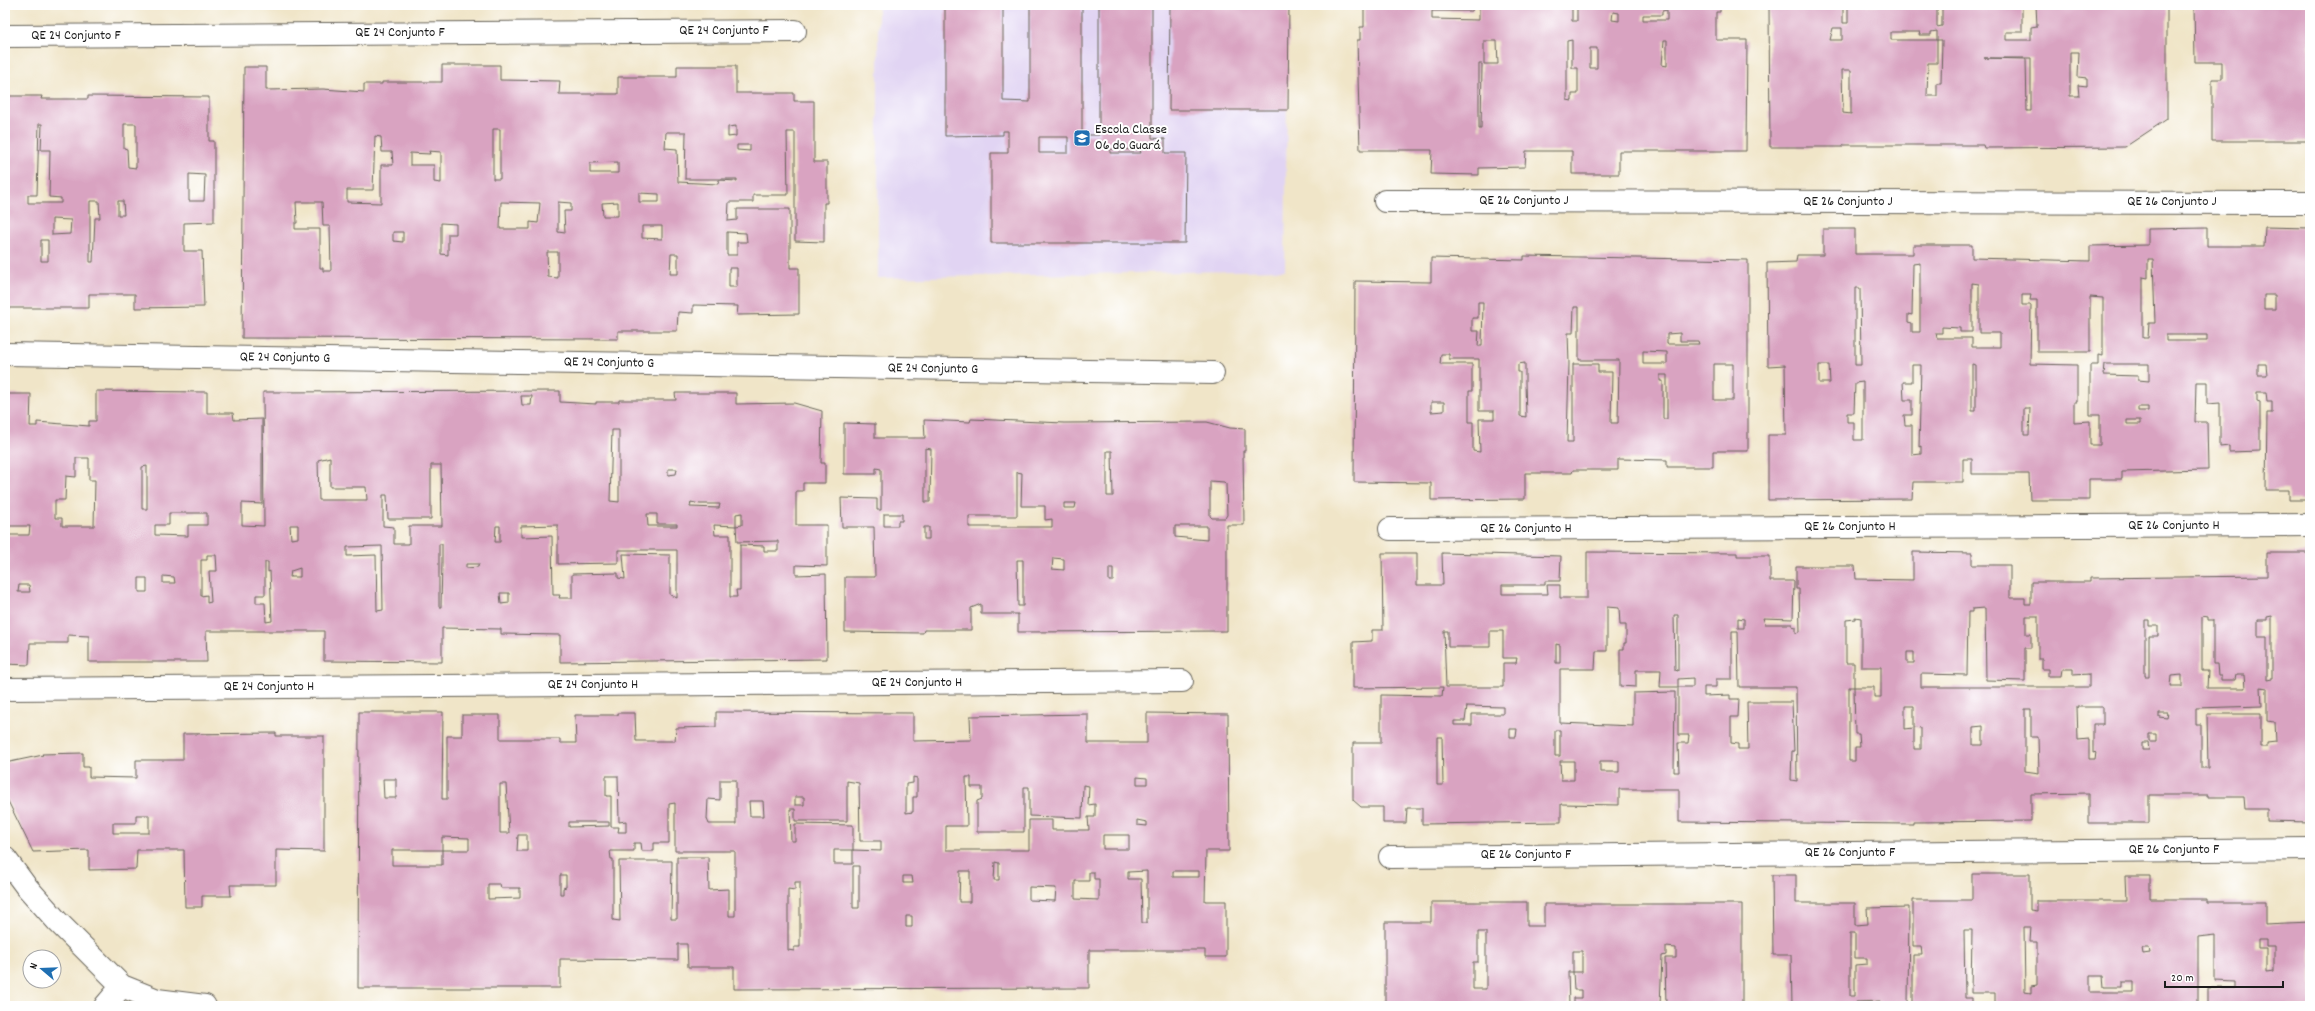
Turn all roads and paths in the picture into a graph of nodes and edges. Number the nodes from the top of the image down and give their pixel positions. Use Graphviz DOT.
graph roads {
  1 [pos="795,31"];
  2 [pos="5,36"];
  3 [pos="1385,200"];
  4 [pos="2310,203"];
  5 [pos="5,354"];
  6 [pos="1213,373"];
  7 [pos="2310,525"];
  8 [pos="1390,530"];
  9 [pos="1182,681"];
  10 [pos="5,689"];
  11 [pos="2310,849"];
  12 [pos="1390,856"];
  13 [pos="5,858"];
  14 [pos="122,986"];
  15 [pos="105,1006"];
  16 [pos="205,1006"];
  1 -- 2 [label="street, QE 24 Conjunto F"];
  3 -- 4 [label="street, QE 26 Conjunto J"];
  5 -- 6 [label="street, QE 24 Conjunto G"];
  7 -- 8 [label="street, QE 26 Conjunto H"];
  9 -- 10 [label="street, QE 24 Conjunto H"];
  11 -- 12 [label="street, QE 26 Conjunto F"];
  13 -- 14 [label="street"];
  14 -- 15 [label="street"];
  14 -- 16 [label="street"];
}
